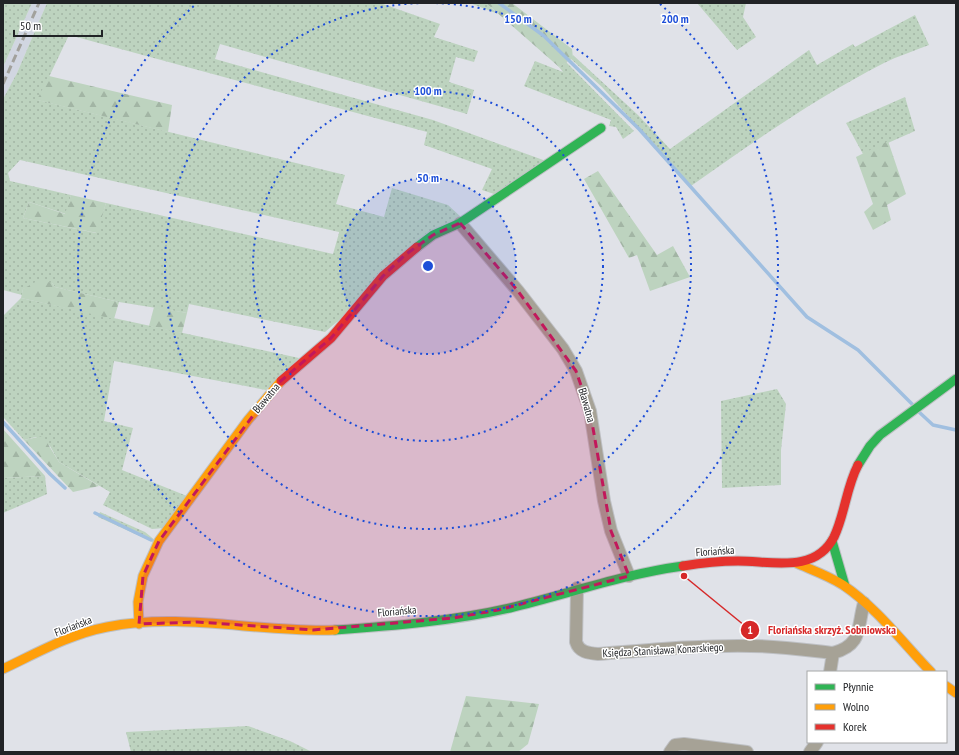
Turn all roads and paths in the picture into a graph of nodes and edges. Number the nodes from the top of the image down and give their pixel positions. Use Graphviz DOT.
graph roads {
  1 [pos="601,128"];
  2 [pos="460,223"];
  3 [pos="956,379"];
  4 [pos="832,541"];
  5 [pos="796,563"];
  6 [pos="630,576"];
  7 [pos="845,586"];
  8 [pos="578,588"];
  9 [pos="864,603"];
  10 [pos="139,624"];
  11 [pos="833,653"];
  12 [pos="3,669"];
  13 [pos="830,671"];
  14 [pos="930,671"];
  15 [pos="947,687"];
  16 [pos="956,694"];
  17 [pos="816,743"];
  18 [pos="670,752"];
  19 [pos="747,752"];
  20 [pos="810,752"];
  1 -- 2 [label="street, Bławatna"];
  2 -- 6 [label="street, Bławatna"];
  2 -- 10 [label="street, Bławatna"];
  3 -- 4 [label="street, Floriańska"];
  4 -- 5 [label="street, Floriańska"];
  4 -- 7 [label="street"];
  5 -- 6 [label="street, Floriańska"];
  5 -- 7 [label="street, Floriańska"];
  6 -- 8 [label="street, Floriańska"];
  7 -- 9 [label="street, Floriańska"];
  8 -- 10 [label="street, Floriańska"];
  8 -- 11 [label="street, Księdza Stanisława Konarskiego"];
  9 -- 11 [label="street"];
  9 -- 14 [label="street, Floriańska"];
  10 -- 12 [label="street, Floriańska"];
  11 -- 13 [label="street"];
  15 -- 16 [label="street"];
  17 -- 20 [label="street"];
  18 -- 19 [label="street"];
}
